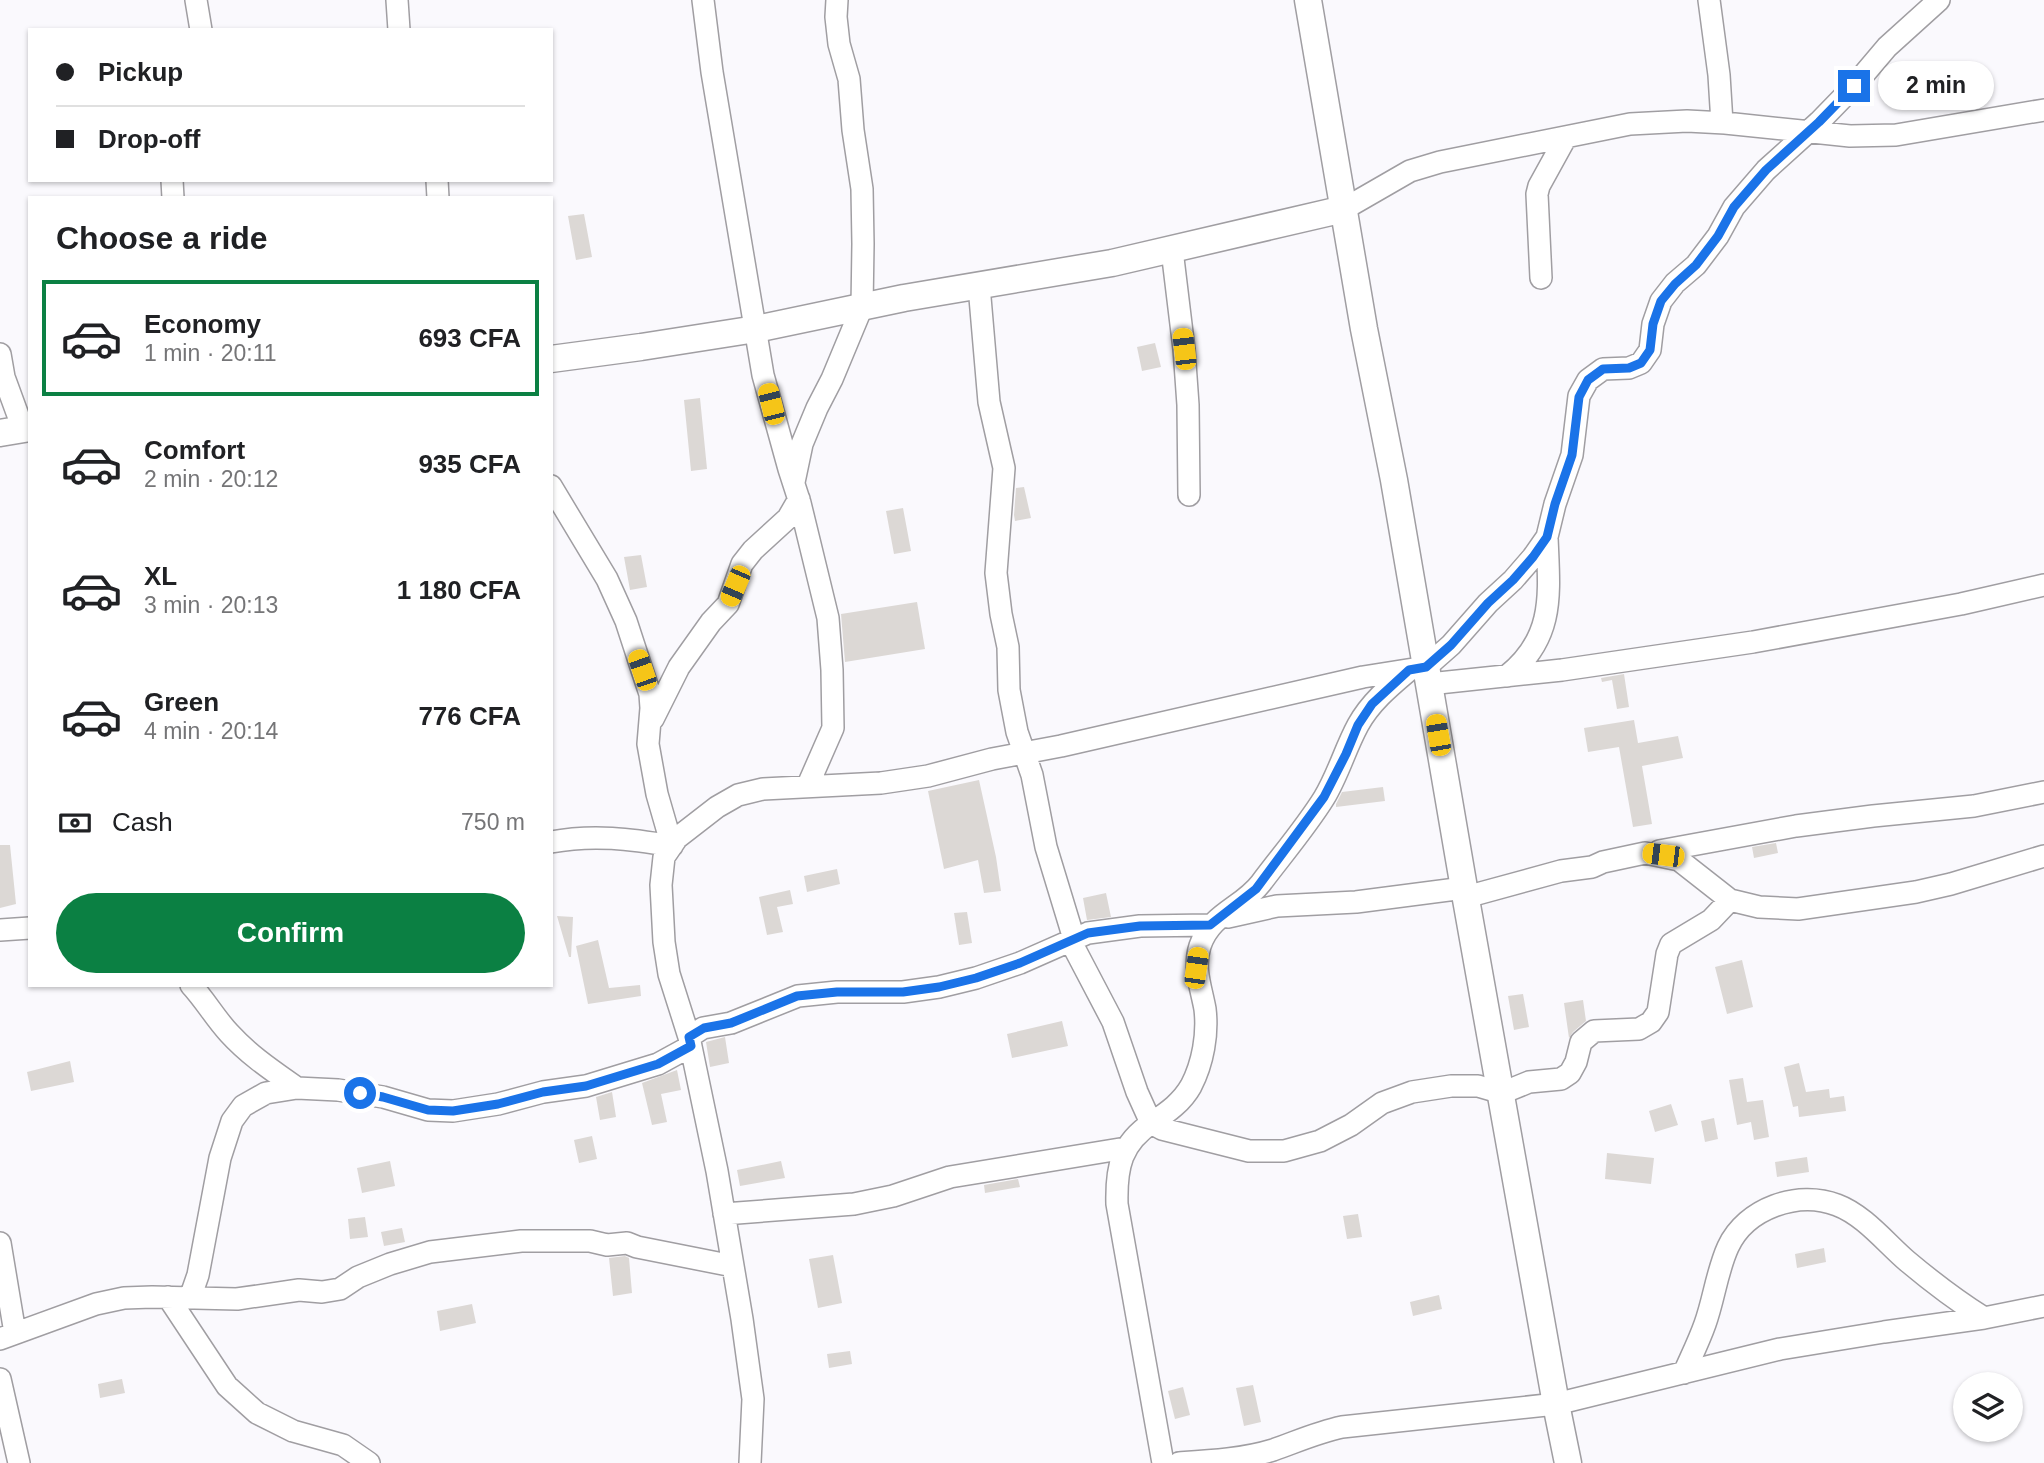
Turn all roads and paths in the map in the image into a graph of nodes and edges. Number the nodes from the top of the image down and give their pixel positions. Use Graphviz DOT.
graph roads {
  1 [pos="197,0"];
  2 [pos="397,0"];
  3 [pos="703,0"];
  4 [pos="837,0"];
  5 [pos="1308,0"];
  6 [pos="1709,0"];
  7 [pos="1939,0"];
  8 [pos="201,28"];
  9 [pos="399,28"];
  10 [pos="2044,110"];
  11 [pos="1722,122"];
  12 [pos="1808,132"];
  13 [pos="1566,137"];
  14 [pos="1344,209"];
  15 [pos="1172,250"];
  16 [pos="1541,278"];
  17 [pos="979,286"];
  18 [pos="862,307"];
  19 [pos="756,329"];
  20 [pos="0,354"];
  21 [pos="553,359"];
  22 [pos="18,430"];
  23 [pos="553,489"];
  24 [pos="796,492"];
  25 [pos="1189,495"];
  26 [pos="1547,537"];
  27 [pos="2044,585"];
  28 [pos="1422,674"];
  29 [pos="1507,676"];
  30 [pos="649,728"];
  31 [pos="1023,754"];
  32 [pos="808,785"];
  33 [pos="2044,792"];
  34 [pos="553,842"];
  35 [pos="672,846"];
  36 [pos="1645,853"];
  37 [pos="2044,856"];
  38 [pos="1465,892"];
  39 [pos="1730,900"];
  40 [pos="1213,923"];
  41 [pos="28,928"];
  42 [pos="0,930"];
  43 [pos="1072,939"];
  44 [pos="193,987"];
  45 [pos="690,1041"];
  46 [pos="298,1088"];
  47 [pos="1502,1093"];
  48 [pos="1151,1124"];
  49 [pos="1126,1148"];
  50 [pos="724,1214"];
  51 [pos="0,1243"];
  52 [pos="733,1266"];
  53 [pos="168,1297"];
  54 [pos="190,1298"];
  55 [pos="2044,1306"];
  56 [pos="1984,1318"];
  57 [pos="8,1336"];
  58 [pos="1684,1373"];
  59 [pos="0,1379"];
  60 [pos="1556,1404"];
  61 [pos="19,1463"];
  62 [pos="369,1463"];
  63 [pos="750,1463"];
  64 [pos="1163,1463"];
  65 [pos="1179,1463"];
  66 [pos="1568,1463"];
  1 -- 8 [label="street"];
  2 -- 9 [label="street"];
  3 -- 19 [label="street"];
  4 -- 18 [label="street"];
  5 -- 14 [label="street"];
  6 -- 11 [label="street"];
  7 -- 12 [label="street"];
  10 -- 12 [label="street"];
  11 -- 12 [label="street"];
  11 -- 13 [label="street"];
  12 -- 26 [label="street"];
  13 -- 14 [label="street"];
  13 -- 16 [label="street"];
  14 -- 15 [label="street"];
  14 -- 28 [label="street"];
  15 -- 17 [label="street"];
  15 -- 25 [label="street"];
  17 -- 18 [label="street"];
  17 -- 31 [label="street"];
  18 -- 19 [label="street"];
  18 -- 24 [label="street"];
  19 -- 21 [label="street"];
  19 -- 24 [label="street"];
  20 -- 22 [label="street"];
  23 -- 30 [label="street"];
  24 -- 30 [label="street"];
  24 -- 32 [label="street"];
  26 -- 28 [label="street"];
  26 -- 29 [label="street"];
  27 -- 29 [label="street"];
  28 -- 29 [label="street"];
  28 -- 31 [label="street"];
  28 -- 38 [label="street"];
  28 -- 40 [label="street"];
  30 -- 35 [label="street"];
  31 -- 32 [label="street"];
  31 -- 43 [label="street"];
  32 -- 35 [label="street"];
  33 -- 36 [label="street"];
  34 -- 35 [label="street"];
  35 -- 45 [label="street"];
  36 -- 38 [label="street"];
  36 -- 39 [label="street"];
  37 -- 39 [label="street"];
  38 -- 40 [label="street"];
  38 -- 47 [label="street"];
  39 -- 47 [label="street"];
  40 -- 43 [label="street"];
  40 -- 48 [label="street"];
  41 -- 42 [label="street"];
  43 -- 45 [label="street"];
  43 -- 48 [label="street"];
  44 -- 46 [label="street"];
  45 -- 46 [label="street"];
  45 -- 50 [label="street"];
  46 -- 54 [label="street"];
  47 -- 48 [label="street"];
  47 -- 60 [label="street"];
  48 -- 49 [label="street"];
  49 -- 50 [label="street"];
  49 -- 64 [label="street"];
  50 -- 52 [label="street"];
  51 -- 57 [label="street"];
  52 -- 54 [label="street"];
  52 -- 63 [label="street"];
  53 -- 54 [label="street"];
  53 -- 57 [label="street"];
  53 -- 62 [label="street"];
  55 -- 56 [label="street"];
  56 -- 58 [label="street"];
  56 -- 58 [label="street"];
  58 -- 60 [label="street"];
  59 -- 61 [label="street"];
  60 -- 65 [label="street"];
  60 -- 66 [label="street"];
}
